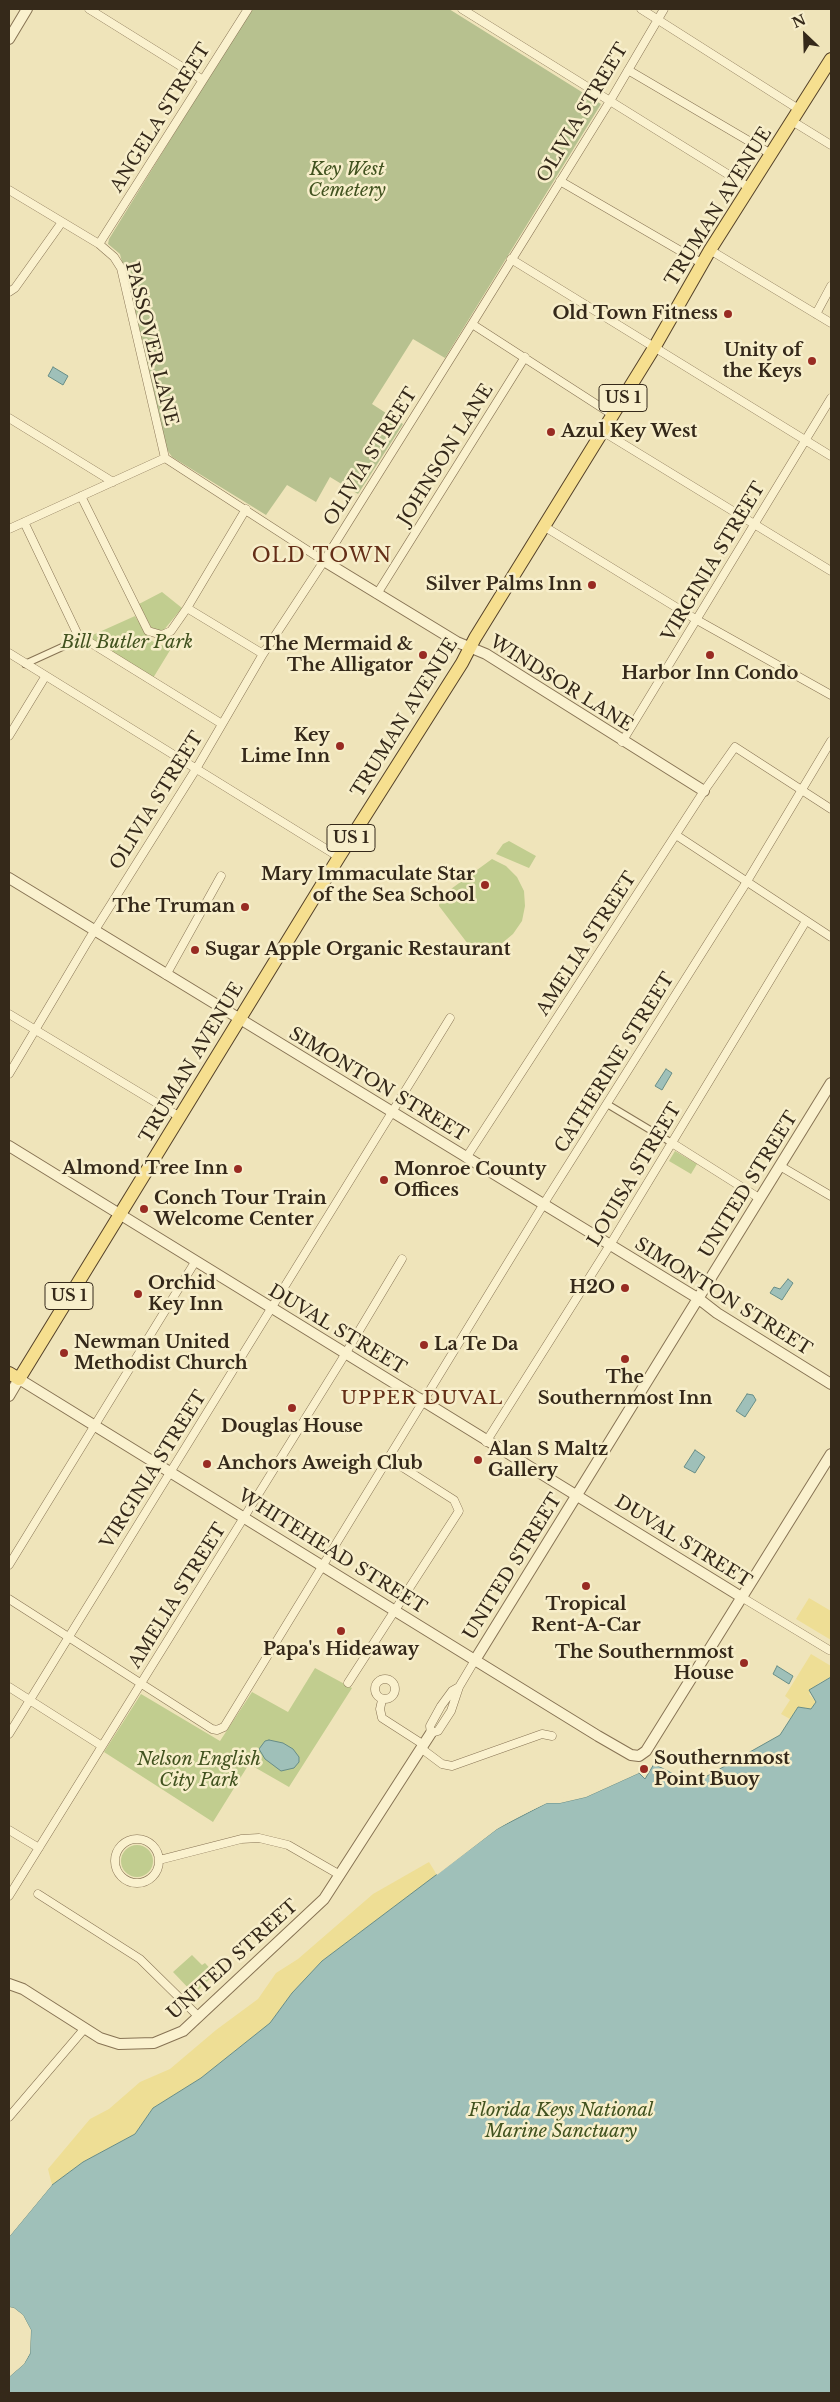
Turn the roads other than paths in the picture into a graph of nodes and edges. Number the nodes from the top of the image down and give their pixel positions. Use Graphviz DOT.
graph roads {
  1 [pos="27,9"];
  2 [pos="89,9"];
  3 [pos="248,9"];
  4 [pos="462,9"];
  5 [pos="641,9"];
  6 [pos="664,9"];
  7 [pos="657,19"];
  8 [pos="9,39"];
  9 [pos="831,59"];
  10 [pos="628,70"];
  11 [pos="203,80"];
  12 [pos="610,101"];
  13 [pos="800,110"];
  14 [pos="792,121"];
  15 [pos="831,145"];
  16 [pos="771,154"];
  17 [pos="560,181"];
  18 [pos="750,188"];
  19 [pos="9,190"];
  20 [pos="62,222"];
  21 [pos="99,244"];
  22 [pos="710,250"];
  23 [pos="511,259"];
  24 [pos="703,264"];
  25 [pos="831,286"];
  26 [pos="9,292"];
  27 [pos="816,314"];
  28 [pos="831,323"];
  29 [pos="472,324"];
  30 [pos="654,348"];
  31 [pos="525,357"];
  32 [pos="831,398"];
  33 [pos="612,415"];
  34 [pos="9,418"];
  35 [pos="602,431"];
  36 [pos="805,440"];
  37 [pos="831,456"];
  38 [pos="165,458"];
  39 [pos="113,482"];
  40 [pos="81,496"];
  41 [pos="246,509"];
  42 [pos="24,522"];
  43 [pos="755,522"];
  44 [pos="545,527"];
  45 [pos="9,529"];
  46 [pos="324,561"];
  47 [pos="831,571"];
  48 [pos="377,594"];
  49 [pos="187,608"];
  50 [pos="697,620"];
  51 [pos="82,638"];
  52 [pos="472,648"];
  53 [pos="9,653"];
  54 [pos="263,654"];
  55 [pos="24,664"];
  56 [pos="45,677"];
  57 [pos="831,695"];
  58 [pos="222,724"];
  59 [pos="9,736"];
  60 [pos="622,742"];
  61 [pos="831,742"];
  62 [pos="196,769"];
  63 [pos="801,790"];
  64 [pos="704,791"];
  65 [pos="831,809"];
  66 [pos="676,835"];
  67 [pos="339,857"];
  68 [pos="221,876"];
  69 [pos="9,878"];
  70 [pos="746,883"];
  71 [pos="806,922"];
  72 [pos="94,930"];
  73 [pos="831,937"];
  74 [pos="166,975"];
  75 [pos="9,1014"];
  76 [pos="450,1018"];
  77 [pos="239,1019"];
  78 [pos="35,1032"];
  79 [pos="9,1074"];
  80 [pos="831,1083"];
  81 [pos="828,1095"];
  82 [pos="607,1104"];
  83 [pos="392,1111"];
  84 [pos="180,1117"];
  85 [pos="672,1143"];
  86 [pos="9,1146"];
  87 [pos="466,1158"];
  88 [pos="780,1166"];
  89 [pos="831,1196"];
  90 [pos="759,1198"];
  91 [pos="544,1205"];
  92 [pos="120,1214"];
  93 [pos="610,1245"];
  94 [pos="402,1259"];
  95 [pos="196,1262"];
  96 [pos="699,1299"];
  97 [pos="270,1309"];
  98 [pos="345,1354"];
  99 [pos="14,1376"];
  100 [pos="831,1384"];
  101 [pos="9,1396"];
  102 [pos="422,1402"];
  103 [pos="94,1426"];
  104 [pos="486,1442"];
  105 [pos="831,1454"];
  106 [pos="388,1458"];
  107 [pos="170,1474"];
  108 [pos="576,1496"];
  109 [pos="244,1518"];
  110 [pos="9,1565"];
  111 [pos="322,1565"];
  112 [pos="9,1598"];
  113 [pos="743,1598"];
  114 [pos="393,1611"];
  115 [pos="68,1636"];
  116 [pos="829,1650"];
  117 [pos="475,1660"];
  118 [pos="142,1683"];
  119 [pos="348,1683"];
  120 [pos="9,1687"];
  121 [pos="29,1700"];
  122 [pos="382,1700"];
  123 [pos="431,1733"];
  124 [pos="9,1734"];
  125 [pos="552,1736"];
  126 [pos="102,1746"];
  127 [pos="423,1747"];
  128 [pos="9,1830"];
  129 [pos="39,1848"];
  130 [pos="159,1860"];
  131 [pos="340,1875"];
  132 [pos="38,1894"];
  133 [pos="9,1896"];
  134 [pos="9,1984"];
  135 [pos="199,2017"];
  136 [pos="85,2028"];
  137 [pos="9,2117"];
  1 -- 8 [label="street"];
  2 -- 11 [label="street"];
  3 -- 11 [label="street, ANGELA STREET"];
  4 -- 12 [label="street"];
  5 -- 7 [label="street"];
  6 -- 7 [label="street, OLIVIA STREET"];
  7 -- 10 [label="street, OLIVIA STREET"];
  7 -- 13 [label="street"];
  9 -- 13 [label="main road, TRUMAN AVENUE / US 1"];
  10 -- 12 [label="street, OLIVIA STREET"];
  10 -- 16 [label="street"];
  11 -- 21 [label="street, ANGELA STREET"];
  12 -- 17 [label="street, OLIVIA STREET"];
  12 -- 18 [label="street"];
  13 -- 14 [label="main road, TRUMAN AVENUE / US 1"];
  14 -- 15 [label="street"];
  14 -- 16 [label="main road, TRUMAN AVENUE / US 1"];
  16 -- 18 [label="main road, TRUMAN AVENUE / US 1"];
  17 -- 23 [label="street, OLIVIA STREET"];
  17 -- 24 [label="street"];
  18 -- 22 [label="main road, TRUMAN AVENUE / US 1"];
  19 -- 20 [label="street, PASSOVER LANE"];
  20 -- 21 [label="street, PASSOVER LANE"];
  20 -- 26 [label="street"];
  21 -- 38 [label="street, PASSOVER LANE"];
  22 -- 24 [label="main road, TRUMAN AVENUE / US 1"];
  22 -- 27 [label="street"];
  23 -- 29 [label="street, OLIVIA STREET"];
  23 -- 30 [label="street"];
  24 -- 30 [label="main road, TRUMAN AVENUE / US 1"];
  25 -- 27 [label="street"];
  27 -- 28 [label="street"];
  29 -- 31 [label="street"];
  29 -- 46 [label="street, OLIVIA STREET"];
  30 -- 33 [label="main road, TRUMAN AVENUE / US 1"];
  30 -- 36 [label="street"];
  31 -- 33 [label="street"];
  31 -- 48 [label="street, JOHNSON LANE"];
  32 -- 36 [label="street, VIRGINIA STREET"];
  33 -- 35 [label="main road, TRUMAN AVENUE / US 1"];
  34 -- 39 [label="street"];
  35 -- 43 [label="street"];
  35 -- 44 [label="main road, TRUMAN AVENUE / US 1"];
  36 -- 37 [label="street"];
  36 -- 43 [label="street, VIRGINIA STREET"];
  38 -- 39 [label="street"];
  38 -- 41 [label="street, WINDSOR LANE"];
  39 -- 40 [label="street"];
  40 -- 42 [label="street"];
  40 -- 49 [label="street"];
  41 -- 46 [label="street, WINDSOR LANE"];
  41 -- 49 [label="street"];
  42 -- 45 [label="street"];
  42 -- 51 [label="street"];
  43 -- 47 [label="street"];
  43 -- 50 [label="street, VIRGINIA STREET"];
  44 -- 50 [label="street"];
  44 -- 52 [label="main road, TRUMAN AVENUE / US 1"];
  46 -- 48 [label="street, WINDSOR LANE"];
  46 -- 54 [label="street, OLIVIA STREET"];
  48 -- 52 [label="street, WINDSOR LANE"];
  49 -- 54 [label="street"];
  50 -- 57 [label="street"];
  50 -- 60 [label="street, VIRGINIA STREET"];
  51 -- 55 [label="street"];
  51 -- 58 [label="street"];
  52 -- 60 [label="street, WINDSOR LANE"];
  52 -- 67 [label="main road, TRUMAN AVENUE / US 1"];
  53 -- 55 [label="street"];
  54 -- 58 [label="street, OLIVIA STREET"];
  55 -- 56 [label="street"];
  56 -- 59 [label="street"];
  56 -- 62 [label="street"];
  58 -- 62 [label="street, OLIVIA STREET"];
  60 -- 64 [label="street, WINDSOR LANE"];
  61 -- 63 [label="street, CATHERINE STREET"];
  62 -- 67 [label="street"];
  62 -- 72 [label="street, OLIVIA STREET"];
  63 -- 64 [label="street, AMELIA STREET"];
  63 -- 65 [label="street"];
  63 -- 70 [label="street, CATHERINE STREET"];
  64 -- 66 [label="street, AMELIA STREET"];
  66 -- 70 [label="street"];
  66 -- 87 [label="street, AMELIA STREET"];
  67 -- 77 [label="main road, TRUMAN AVENUE / US 1"];
  68 -- 74 [label="street"];
  69 -- 72 [label="street, SIMONTON STREET"];
  70 -- 71 [label="street"];
  70 -- 82 [label="street, CATHERINE STREET"];
  71 -- 73 [label="street"];
  71 -- 85 [label="street, LOUISA STREET"];
  72 -- 74 [label="street, SIMONTON STREET"];
  72 -- 78 [label="street, OLIVIA STREET"];
  74 -- 77 [label="street, SIMONTON STREET"];
  75 -- 78 [label="street"];
  76 -- 83 [label="street, VIRGINIA STREET"];
  77 -- 83 [label="street, SIMONTON STREET"];
  77 -- 84 [label="main road, TRUMAN AVENUE / US 1"];
  78 -- 79 [label="street, OLIVIA STREET"];
  78 -- 84 [label="street"];
  80 -- 81 [label="street, UNITED STREET"];
  81 -- 88 [label="street, UNITED STREET"];
  82 -- 85 [label="street"];
  82 -- 91 [label="street, CATHERINE STREET"];
  83 -- 87 [label="street, SIMONTON STREET"];
  83 -- 97 [label="street, VIRGINIA STREET"];
  84 -- 92 [label="main road, TRUMAN AVENUE / US 1"];
  85 -- 90 [label="street"];
  85 -- 93 [label="street, LOUISA STREET"];
  86 -- 92 [label="street, DUVAL STREET"];
  87 -- 91 [label="street, SIMONTON STREET"];
  88 -- 89 [label="street"];
  88 -- 90 [label="street, UNITED STREET"];
  90 -- 96 [label="street, UNITED STREET"];
  91 -- 93 [label="street, SIMONTON STREET"];
  91 -- 102 [label="street, CATHERINE STREET"];
  92 -- 95 [label="street, DUVAL STREET"];
  92 -- 99 [label="main road, TRUMAN AVENUE / US 1"];
  93 -- 96 [label="street, SIMONTON STREET"];
  93 -- 104 [label="street, LOUISA STREET"];
  94 -- 98 [label="street, AMELIA STREET"];
  95 -- 97 [label="street, DUVAL STREET"];
  95 -- 103 [label="street"];
  96 -- 100 [label="street, SIMONTON STREET"];
  96 -- 108 [label="street, UNITED STREET"];
  97 -- 98 [label="street, DUVAL STREET"];
  97 -- 107 [label="street, VIRGINIA STREET"];
  98 -- 102 [label="street, DUVAL STREET"];
  98 -- 109 [label="street, AMELIA STREET"];
  99 -- 101 [label="street, TRUMAN AVENUE"];
  99 -- 103 [label="street, WHITEHEAD STREET"];
  102 -- 104 [label="street, DUVAL STREET"];
  102 -- 106 [label="street, CATHERINE STREET"];
  103 -- 107 [label="street, WHITEHEAD STREET"];
  103 -- 110 [label="street"];
  104 -- 108 [label="street, DUVAL STREET"];
  105 -- 113 [label="street"];
  106 -- 111 [label="street, CATHERINE STREET"];
  106 -- 114 [label="street"];
  107 -- 109 [label="street, WHITEHEAD STREET"];
  107 -- 115 [label="street, VIRGINIA STREET"];
  108 -- 113 [label="street, DUVAL STREET"];
  108 -- 117 [label="street, UNITED STREET"];
  109 -- 111 [label="street, WHITEHEAD STREET"];
  109 -- 118 [label="street, AMELIA STREET"];
  111 -- 114 [label="street, WHITEHEAD STREET"];
  111 -- 118 [label="street, CATHERINE STREET"];
  112 -- 115 [label="street"];
  113 -- 116 [label="street, DUVAL STREET"];
  113 -- 117 [label="street, WHITEHEAD STREET"];
  114 -- 117 [label="street, WHITEHEAD STREET"];
  114 -- 119 [label="street"];
  115 -- 118 [label="street"];
  115 -- 121 [label="street, VIRGINIA STREET"];
  117 -- 123 [label="street, UNITED STREET"];
  118 -- 126 [label="street, AMELIA STREET"];
  120 -- 121 [label="street"];
  121 -- 124 [label="street, VIRGINIA STREET"];
  121 -- 126 [label="street"];
  122 -- 127 [label="street"];
  123 -- 127 [label="street, UNITED STREET"];
  125 -- 127 [label="street"];
  126 -- 129 [label="street, AMELIA STREET"];
  127 -- 131 [label="street, UNITED STREET"];
  128 -- 129 [label="street"];
  129 -- 133 [label="street, AMELIA STREET"];
  130 -- 130 [label="street"];
  130 -- 131 [label="street"];
  131 -- 135 [label="street, UNITED STREET"];
  132 -- 135 [label="street"];
  134 -- 136 [label="street, UNITED STREET"];
  135 -- 136 [label="street, UNITED STREET"];
  136 -- 137 [label="street"];
}
